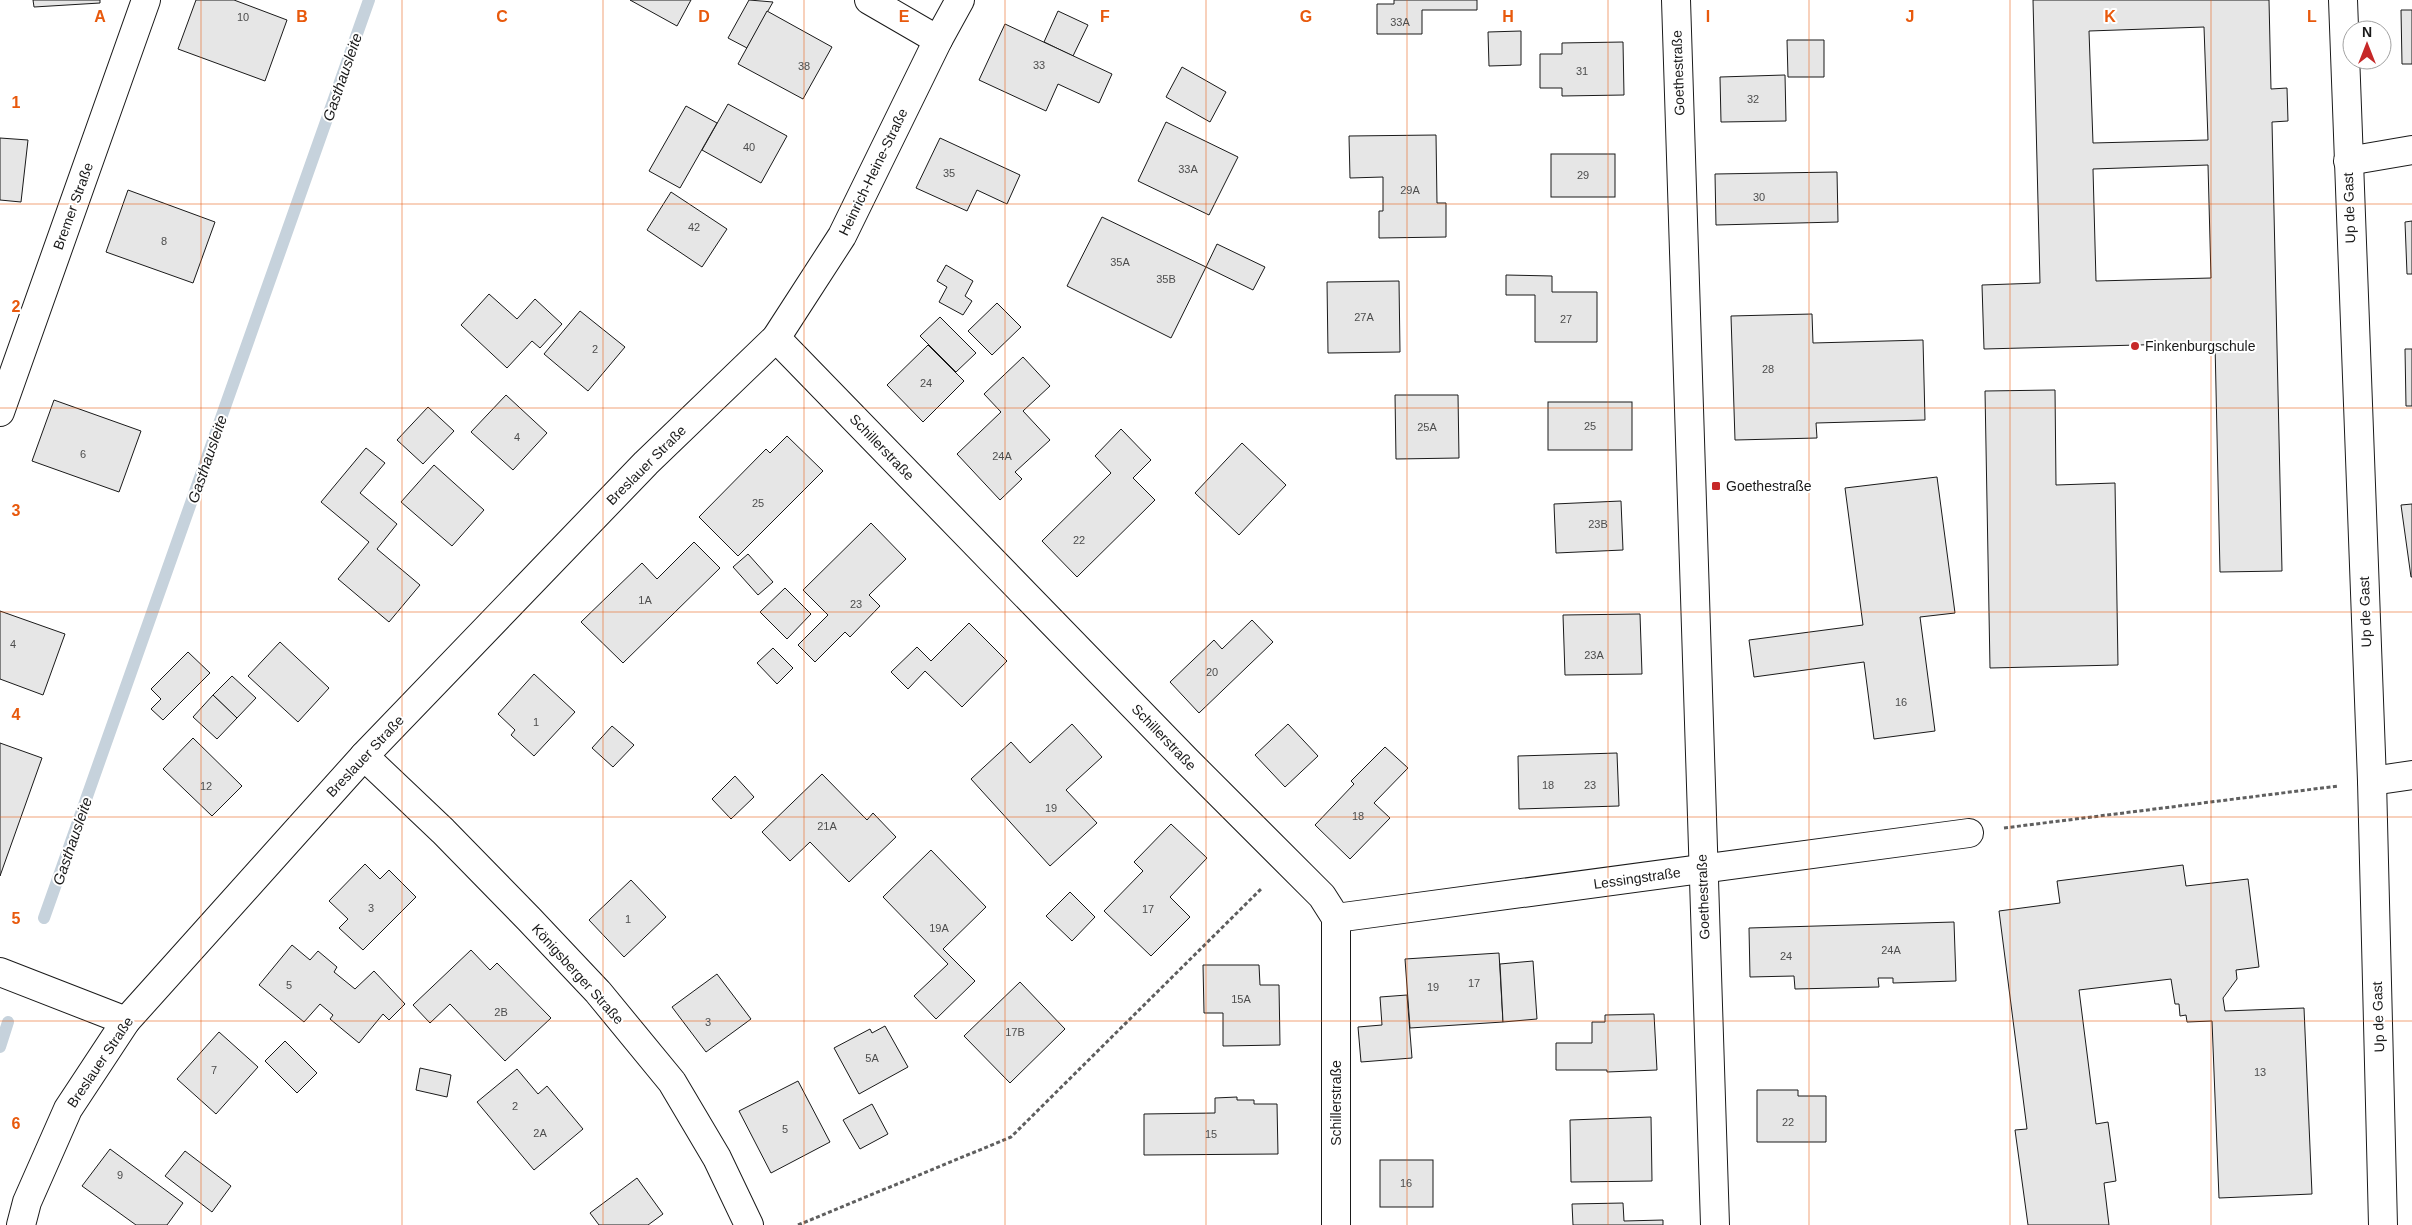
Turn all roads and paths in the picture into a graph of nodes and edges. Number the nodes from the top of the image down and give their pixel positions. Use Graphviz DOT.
graph roads {
  1 [pos="146,0"];
  2 [pos="869,0"];
  3 [pos="960,0"];
  4 [pos="1676,0"];
  5 [pos="2343,0"];
  6 [pos="938,40"];
  7 [pos="2412,150"];
  8 [pos="2348,161"];
  9 [pos="776,338"];
  10 [pos="0,412"];
  11 [pos="364,756"];
  12 [pos="2412,775"];
  13 [pos="2372,781"];
  14 [pos="1969,833"];
  15 [pos="1288,862"];
  16 [pos="1702,870"];
  17 [pos="1336,918"];
  18 [pos="0,972"];
  19 [pos="126,1021"];
  20 [pos="21,1225"];
  21 [pos="749,1225"];
  22 [pos="798,1225"];
  23 [pos="1336,1225"];
  24 [pos="1715,1225"];
  25 [pos="2384,1225"];
  1 -- 10 [label="street, Bremer Straße"];
  2 -- 6 [label="street"];
  3 -- 6 [label="street, Heinrich-Heine-Straße"];
  4 -- 16 [label="street, Goethestraße"];
  5 -- 8 [label="street, Up de Gast"];
  6 -- 9 [label="street, Heinrich-Heine-Straße"];
  7 -- 8 [label="street"];
  8 -- 13 [label="street, Up de Gast"];
  9 -- 11 [label="street, Breslauer Straße"];
  9 -- 15 [label="street, Schillerstraße"];
  11 -- 19 [label="street, Breslauer Straße"];
  11 -- 21 [label="street, Königsberger Straße"];
  12 -- 13 [label="street"];
  13 -- 14 [label="path"];
  13 -- 25 [label="street, Up de Gast"];
  14 -- 16 [label="street, Lessingstraße"];
  15 -- 17 [label="street, Schillerstraße"];
  15 -- 22 [label="path"];
  16 -- 17 [label="street, Lessingstraße"];
  16 -- 24 [label="street, Goethestraße"];
  17 -- 23 [label="street, Schillerstraße"];
  18 -- 19 [label="street"];
  19 -- 20 [label="street, Breslauer Straße"];
}
